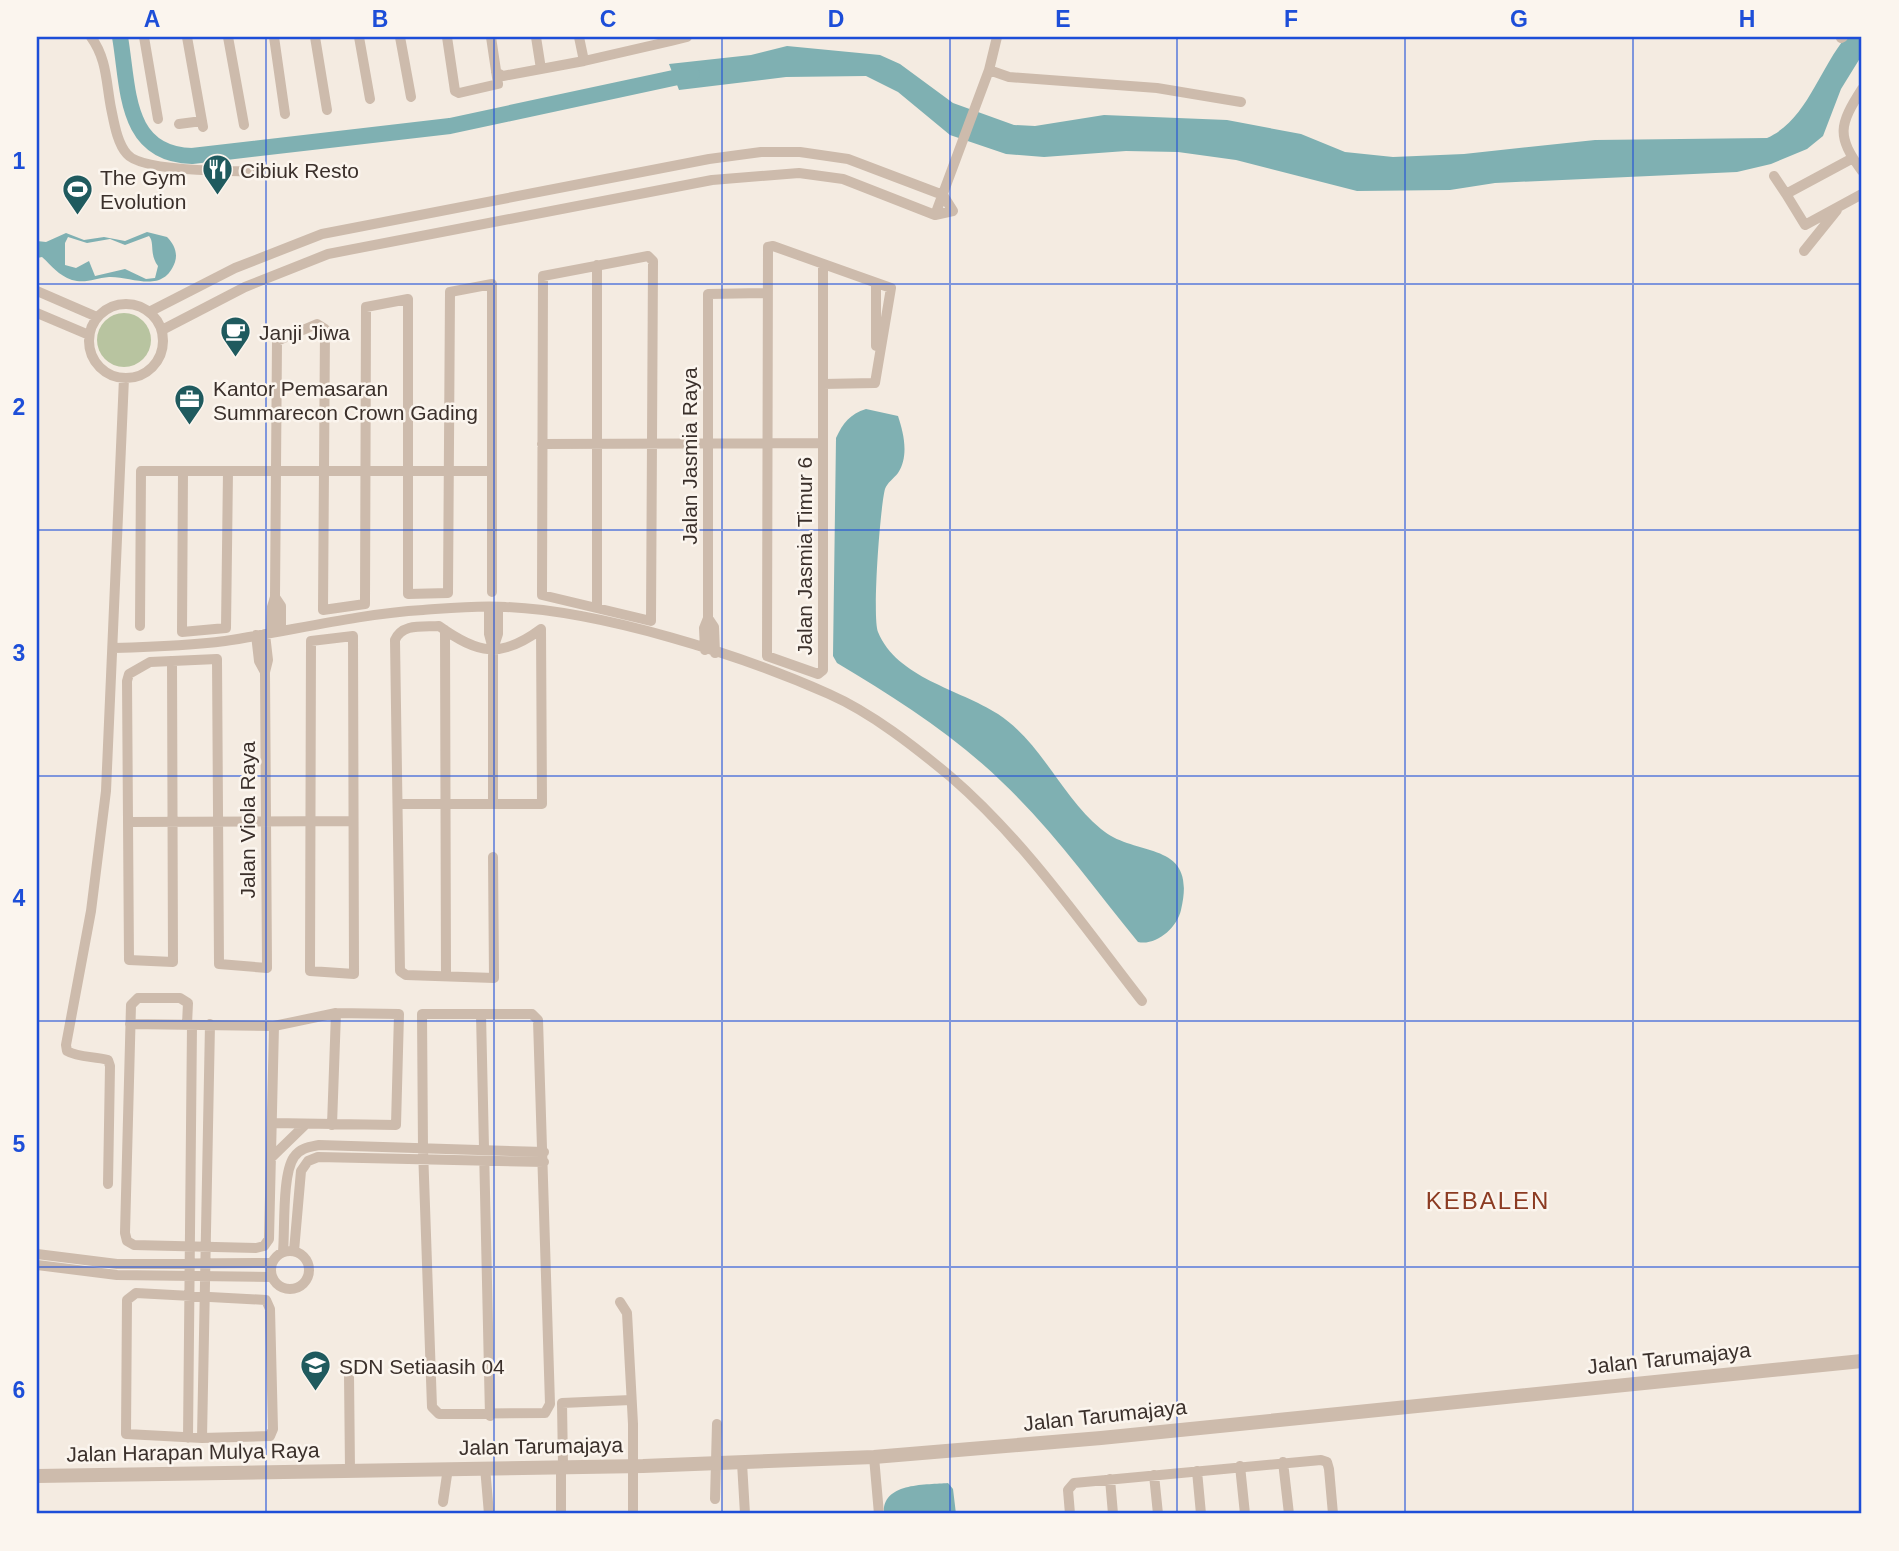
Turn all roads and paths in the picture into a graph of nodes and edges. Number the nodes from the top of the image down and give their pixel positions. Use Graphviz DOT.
graph roads {
  1 [pos="92,37"];
  2 [pos="144,37"];
  3 [pos="187,37"];
  4 [pos="228,37"];
  5 [pos="274,37"];
  6 [pos="315,37"];
  7 [pos="359,37"];
  8 [pos="400,37"];
  9 [pos="447,37"];
  10 [pos="491,37"];
  11 [pos="536,37"];
  12 [pos="579,37"];
  13 [pos="626,37"];
  14 [pos="687,37"];
  15 [pos="997,37"];
  16 [pos="671,39"];
  17 [pos="629,50"];
  18 [pos="584,61"];
  19 [pos="541,69"];
  20 [pos="989,70"];
  21 [pos="496,72"];
  22 [pos="1862,89"];
  23 [pos="411,97"];
  24 [pos="370,99"];
  25 [pos="1241,103"];
  26 [pos="327,110"];
  27 [pos="285,114"];
  28 [pos="158,119"];
  29 [pos="179,124"];
  30 [pos="244,125"];
  31 [pos="1853,158"];
  32 [pos="275,170"];
  33 [pos="1862,171"];
  34 [pos="1774,176"];
  35 [pos="1786,194"];
  36 [pos="1862,194"];
  37 [pos="943,195"];
  38 [pos="1841,205"];
  39 [pos="1805,225"];
  40 [pos="1814,238"];
  41 [pos="1804,251"];
  42 [pos="823,264"];
  43 [pos="597,265"];
  44 [pos="235,268"];
  45 [pos="876,283"];
  46 [pos="245,287"];
  47 [pos="37,291"];
  48 [pos="766,293"];
  49 [pos="149,312"];
  50 [pos="37,313"];
  51 [pos="97,317"];
  52 [pos="162,330"];
  53 [pos="89,335"];
  54 [pos="124,378"];
  55 [pos="875,383"];
  56 [pos="823,384"];
  57 [pos="542,443"];
  58 [pos="597,443"];
  59 [pos="652,443"];
  60 [pos="708,443"];
  61 [pos="766,443"];
  62 [pos="823,443"];
  63 [pos="183,471"];
  64 [pos="228,471"];
  65 [pos="276,471"];
  66 [pos="324,471"];
  67 [pos="365,471"];
  68 [pos="408,471"];
  69 [pos="449,471"];
  70 [pos="492,471"];
  71 [pos="492,592"];
  72 [pos="494,607"];
  73 [pos="597,608"];
  74 [pos="140,626"];
  75 [pos="445,630"];
  76 [pos="268,633"];
  77 [pos="114,648"];
  78 [pos="493,649"];
  79 [pos="710,652"];
  80 [pos="172,661"];
  81 [pos="398,804"];
  82 [pos="445,804"];
  83 [pos="493,804"];
  84 [pos="172,821"];
  85 [pos="218,821"];
  86 [pos="266,821"];
  87 [pos="310,821"];
  88 [pos="353,821"];
  89 [pos="128,822"];
  90 [pos="493,857"];
  91 [pos="446,976"];
  92 [pos="1142,1000"];
  93 [pos="337,1013"];
  94 [pos="481,1014"];
  95 [pos="130,1024"];
  96 [pos="210,1024"];
  97 [pos="190,1025"];
  98 [pos="274,1026"];
  99 [pos="272,1123"];
  100 [pos="306,1124"];
  101 [pos="332,1125"];
  102 [pos="423,1154"];
  103 [pos="484,1155"];
  104 [pos="544,1157"];
  105 [pos="271,1158"];
  106 [pos="108,1184"];
  107 [pos="191,1247"];
  108 [pos="205,1247"];
  109 [pos="288,1251"];
  110 [pos="37,1254"];
  111 [pos="272,1263"];
  112 [pos="37,1265"];
  113 [pos="191,1265"];
  114 [pos="205,1265"];
  115 [pos="117,1269"];
  116 [pos="190,1277"];
  117 [pos="205,1277"];
  118 [pos="272,1277"];
  119 [pos="190,1295"];
  120 [pos="205,1295"];
  121 [pos="620,1302"];
  122 [pos="1862,1361"];
  123 [pos="349,1376"];
  124 [pos="631,1400"];
  125 [pos="491,1416"];
  126 [pos="717,1424"];
  127 [pos="188,1438"];
  128 [pos="202,1438"];
  129 [pos="874,1459"];
  130 [pos="1283,1462"];
  131 [pos="742,1466"];
  132 [pos="1240,1466"];
  133 [pos="717,1468"];
  134 [pos="485,1469"];
  135 [pos="561,1469"];
  136 [pos="633,1469"];
  137 [pos="350,1470"];
  138 [pos="1197,1471"];
  139 [pos="448,1473"];
  140 [pos="1154,1475"];
  141 [pos="37,1476"];
  142 [pos="1110,1479"];
  143 [pos="715,1499"];
  144 [pos="443,1502"];
  145 [pos="489,1514"];
  146 [pos="561,1514"];
  147 [pos="633,1514"];
  148 [pos="745,1514"];
  149 [pos="879,1514"];
  150 [pos="1070,1514"];
  151 [pos="1113,1514"];
  152 [pos="1158,1514"];
  153 [pos="1201,1514"];
  154 [pos="1245,1514"];
  155 [pos="1289,1514"];
  156 [pos="1333,1514"];
  1 -- 32 [label="street"];
  2 -- 28 [label="street"];
  3 -- 29 [label="street"];
  4 -- 30 [label="street"];
  5 -- 27 [label="street"];
  6 -- 26 [label="street"];
  7 -- 24 [label="street"];
  8 -- 23 [label="street"];
  9 -- 21 [label="street"];
  10 -- 21 [label="street"];
  11 -- 19 [label="street"];
  12 -- 18 [label="street"];
  13 -- 17 [label="street"];
  14 -- 16 [label="street"];
  15 -- 20 [label="street"];
  16 -- 17 [label="street"];
  17 -- 18 [label="street"];
  18 -- 19 [label="street"];
  19 -- 21 [label="street"];
  20 -- 25 [label="street"];
  20 -- 37 [label="street"];
  22 -- 31 [label="street"];
  31 -- 33 [label="street"];
  31 -- 35 [label="street"];
  34 -- 35 [label="street"];
  35 -- 39 [label="street"];
  36 -- 38 [label="street"];
  37 -- 44 [label="street"];
  37 -- 46 [label="street"];
  38 -- 39 [label="street"];
  38 -- 40 [label="street"];
  39 -- 40 [label="street"];
  40 -- 41 [label="street"];
  42 -- 45 [label="street"];
  42 -- 48 [label="street"];
  42 -- 56 [label="street, Jalan Jasmia Timur 6"];
  43 -- 57 [label="street"];
  43 -- 58 [label="street"];
  43 -- 59 [label="street"];
  44 -- 46 [label="street"];
  44 -- 49 [label="street"];
  45 -- 55 [label="street"];
  45 -- 55 [label="street"];
  46 -- 52 [label="street"];
  47 -- 51 [label="street"];
  48 -- 60 [label="street, Jalan Jasmia Raya"];
  48 -- 61 [label="street"];
  49 -- 51 [label="street"];
  49 -- 52 [label="street"];
  50 -- 53 [label="street"];
  51 -- 53 [label="street"];
  52 -- 54 [label="street"];
  53 -- 54 [label="street"];
  54 -- 77 [label="street"];
  55 -- 56 [label="street"];
  56 -- 62 [label="street, Jalan Jasmia Timur 6"];
  57 -- 58 [label="street"];
  57 -- 73 [label="street"];
  58 -- 59 [label="street"];
  58 -- 73 [label="street"];
  59 -- 60 [label="street"];
  59 -- 73 [label="street"];
  60 -- 61 [label="street"];
  60 -- 79 [label="street, Jalan Jasmia Raya"];
  61 -- 62 [label="street"];
  61 -- 62 [label="street, Jalan Jasmia Timur 6"];
  63 -- 64 [label="street"];
  63 -- 64 [label="street"];
  63 -- 74 [label="street"];
  64 -- 65 [label="street"];
  65 -- 66 [label="street"];
  65 -- 66 [label="street, Jalan Viola Raya"];
  65 -- 76 [label="street, Jalan Viola Raya"];
  66 -- 67 [label="street"];
  66 -- 67 [label="street"];
  67 -- 68 [label="street"];
  67 -- 68 [label="street"];
  68 -- 69 [label="street"];
  68 -- 69 [label="street"];
  69 -- 70 [label="street"];
  69 -- 70 [label="street"];
  70 -- 71 [label="street"];
  72 -- 76 [label="street"];
  72 -- 78 [label="street"];
  72 -- 79 [label="street"];
  75 -- 78 [label="street"];
  75 -- 81 [label="street"];
  75 -- 82 [label="street"];
  76 -- 77 [label="street"];
  76 -- 86 [label="street, Jalan Viola Raya"];
  77 -- 106 [label="street"];
  78 -- 83 [label="street"];
  78 -- 83 [label="street"];
  79 -- 92 [label="street"];
  80 -- 84 [label="street"];
  80 -- 85 [label="street"];
  80 -- 89 [label="street"];
  81 -- 82 [label="street"];
  81 -- 91 [label="street"];
  82 -- 83 [label="street"];
  82 -- 91 [label="street"];
  84 -- 85 [label="street"];
  84 -- 89 [label="street"];
  84 -- 89 [label="street"];
  85 -- 86 [label="street"];
  85 -- 86 [label="street, Jalan Viola Raya"];
  86 -- 87 [label="street"];
  87 -- 88 [label="street"];
  87 -- 88 [label="street"];
  87 -- 88 [label="street"];
  90 -- 91 [label="street"];
  93 -- 98 [label="street"];
  93 -- 101 [label="street"];
  93 -- 101 [label="street"];
  94 -- 102 [label="street"];
  94 -- 103 [label="street"];
  94 -- 104 [label="street"];
  95 -- 97 [label="street"];
  95 -- 97 [label="street"];
  95 -- 107 [label="street"];
  96 -- 97 [label="street"];
  96 -- 98 [label="street"];
  96 -- 108 [label="street"];
  97 -- 107 [label="street"];
  98 -- 99 [label="street"];
  99 -- 100 [label="street"];
  99 -- 105 [label="street"];
  100 -- 101 [label="street"];
  100 -- 105 [label="street"];
  102 -- 103 [label="street"];
  102 -- 109 [label="street"];
  102 -- 125 [label="street"];
  103 -- 104 [label="street"];
  103 -- 125 [label="street"];
  104 -- 125 [label="street"];
  105 -- 108 [label="street"];
  107 -- 108 [label="street"];
  107 -- 113 [label="street"];
  108 -- 114 [label="street"];
  109 -- 111 [label="street"];
  109 -- 118 [label="street"];
  110 -- 115 [label="street"];
  111 -- 114 [label="street"];
  111 -- 118 [label="street"];
  112 -- 115 [label="street"];
  113 -- 114 [label="street"];
  113 -- 115 [label="street"];
  113 -- 116 [label="street"];
  114 -- 117 [label="street"];
  115 -- 116 [label="street"];
  116 -- 117 [label="street"];
  116 -- 119 [label="street"];
  117 -- 118 [label="street"];
  117 -- 120 [label="street"];
  119 -- 120 [label="street"];
  119 -- 127 [label="street"];
  119 -- 127 [label="street"];
  120 -- 128 [label="street"];
  120 -- 128 [label="street"];
  121 -- 124 [label="street"];
  122 -- 129 [label="street, Jalan Tarumajaya"];
  123 -- 137 [label="street"];
  124 -- 135 [label="street"];
  124 -- 136 [label="street"];
  126 -- 133 [label="street"];
  127 -- 128 [label="street"];
  129 -- 131 [label="street, Jalan Tarumajaya"];
  129 -- 149 [label="street"];
  130 -- 132 [label="street"];
  130 -- 155 [label="street"];
  130 -- 156 [label="street"];
  131 -- 133 [label="street, Jalan Tarumajaya"];
  131 -- 148 [label="street"];
  132 -- 138 [label="street"];
  132 -- 154 [label="street"];
  133 -- 136 [label="street, Jalan Tarumajaya"];
  133 -- 143 [label="street"];
  134 -- 135 [label="street, Jalan Tarumajaya"];
  134 -- 139 [label="street, Jalan Tarumajaya"];
  134 -- 145 [label="street"];
  135 -- 136 [label="street, Jalan Tarumajaya"];
  135 -- 146 [label="street"];
  136 -- 147 [label="street"];
  137 -- 139 [label="street, Jalan Tarumajaya"];
  137 -- 141 [label="street, Jalan Harapan Mulya Raya"];
  138 -- 140 [label="street"];
  138 -- 153 [label="street"];
  139 -- 144 [label="street"];
  140 -- 142 [label="street"];
  140 -- 152 [label="street"];
  142 -- 150 [label="street"];
  142 -- 151 [label="street"];
}
